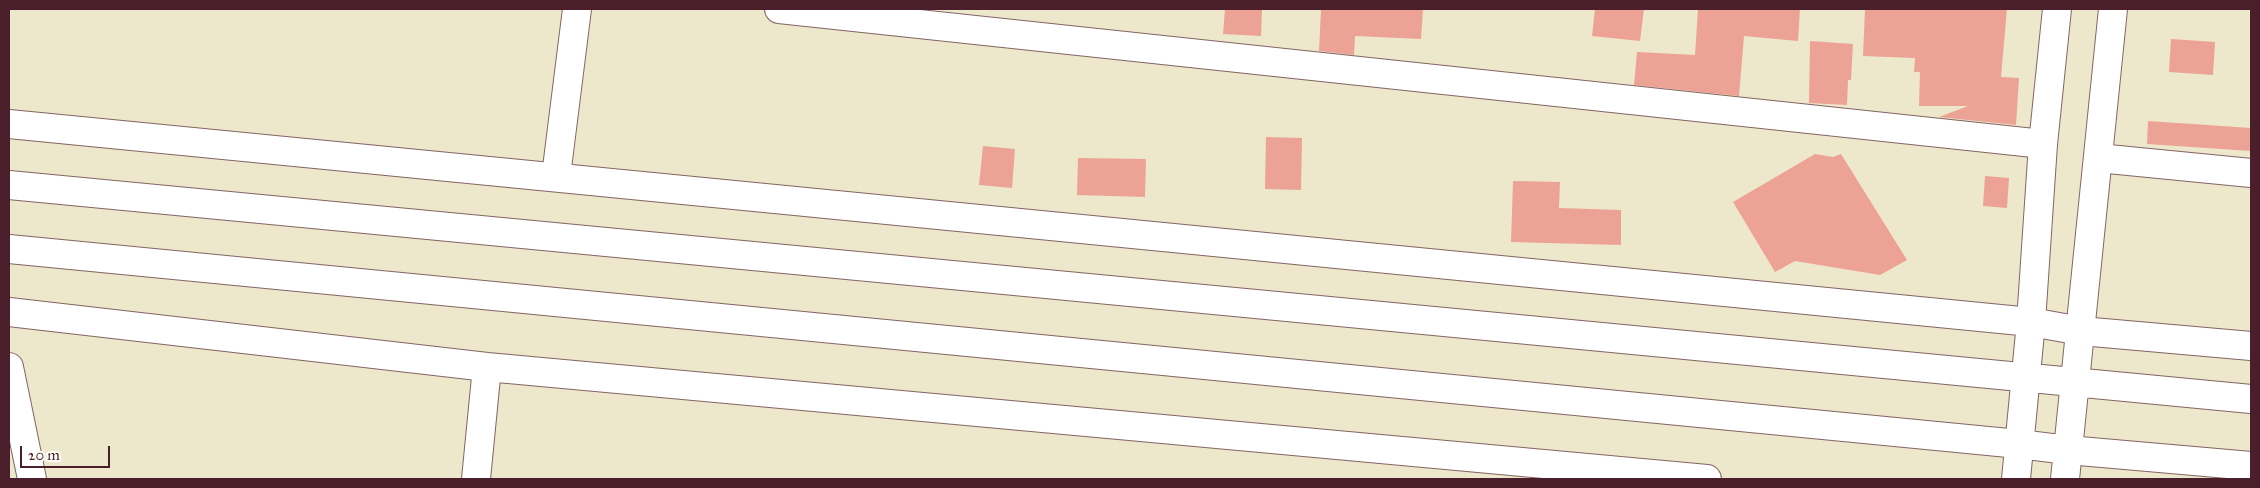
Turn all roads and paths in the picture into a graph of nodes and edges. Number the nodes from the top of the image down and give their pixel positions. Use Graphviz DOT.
graph roads {
  1 [pos="577,9"];
  2 [pos="779,9"];
  3 [pos="2057,9"];
  4 [pos="2113,9"];
  5 [pos="9,124"];
  6 [pos="2043,144"];
  7 [pos="2098,158"];
  8 [pos="2251,173"];
  9 [pos="556,176"];
  10 [pos="9,185"];
  11 [pos="9,249"];
  12 [pos="9,312"];
  13 [pos="2031,322"];
  14 [pos="2081,330"];
  15 [pos="2251,346"];
  16 [pos="9,367"];
  17 [pos="486,367"];
  18 [pos="2025,377"];
  19 [pos="2076,382"];
  20 [pos="2251,399"];
  21 [pos="2019,444"];
  22 [pos="2068,450"];
  23 [pos="2251,466"];
  24 [pos="32,479"];
  25 [pos="476,479"];
  26 [pos="1708,479"];
  27 [pos="2016,479"];
  28 [pos="2066,479"];
  1 -- 9 [label="street"];
  2 -- 6 [label="street"];
  3 -- 6 [label="street"];
  4 -- 7 [label="street"];
  5 -- 9 [label="street"];
  6 -- 13 [label="street"];
  7 -- 8 [label="street"];
  7 -- 14 [label="street"];
  9 -- 13 [label="street"];
  10 -- 18 [label="street"];
  11 -- 21 [label="street"];
  12 -- 17 [label="street"];
  13 -- 14 [label="street"];
  13 -- 18 [label="street"];
  14 -- 15 [label="street"];
  14 -- 19 [label="street"];
  16 -- 24 [label="street"];
  17 -- 25 [label="street"];
  17 -- 26 [label="street"];
  18 -- 19 [label="street"];
  18 -- 21 [label="street"];
  19 -- 20 [label="street"];
  19 -- 22 [label="street"];
  21 -- 22 [label="street"];
  21 -- 27 [label="street"];
  22 -- 23 [label="street"];
  22 -- 28 [label="street"];
}
